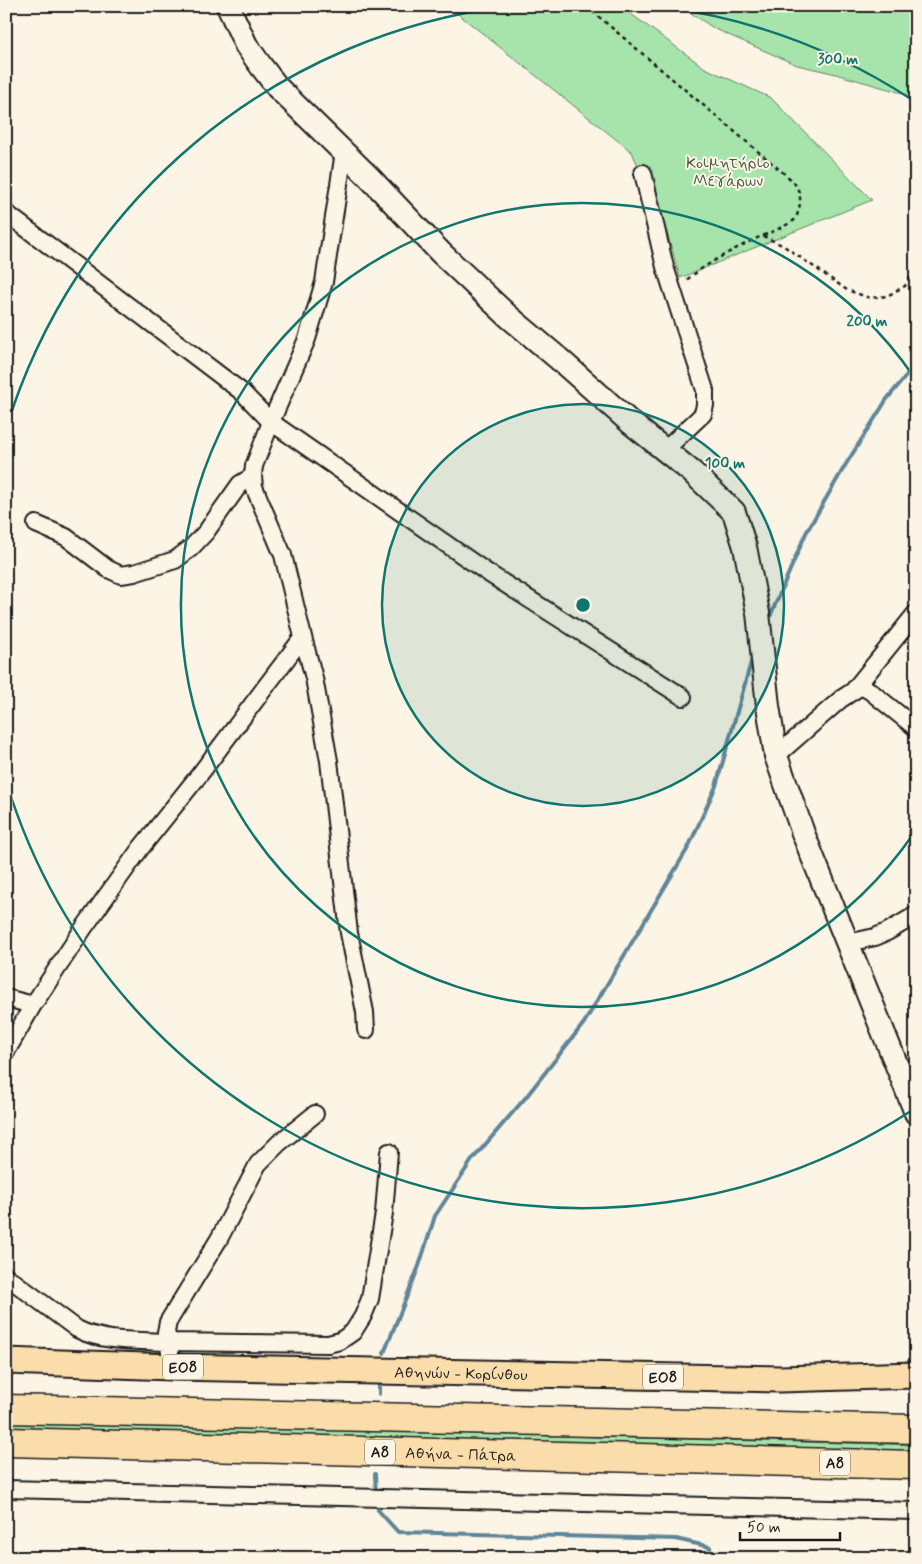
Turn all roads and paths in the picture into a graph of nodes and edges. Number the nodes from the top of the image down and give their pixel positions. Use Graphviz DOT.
graph roads {
  1 [pos="228,6"];
  2 [pos="586,6"];
  3 [pos="344,152"];
  4 [pos="644,173"];
  5 [pos="6,213"];
  6 [pos="763,236"];
  7 [pos="916,267"];
  8 [pos="673,290"];
  9 [pos="271,422"];
  10 [pos="665,450"];
  11 [pos="253,476"];
  12 [pos="36,524"];
  13 [pos="916,613"];
  14 [pos="303,637"];
  15 [pos="854,691"];
  16 [pos="683,697"];
  17 [pos="916,728"];
  18 [pos="776,756"];
  19 [pos="916,915"];
  20 [pos="848,943"];
  21 [pos="6,998"];
  22 [pos="33,1006"];
  23 [pos="366,1030"];
  24 [pos="6,1052"];
  25 [pos="916,1113"];
  26 [pos="315,1114"];
  27 [pos="389,1152"];
  28 [pos="6,1276"];
  29 [pos="168,1342"];
  30 [pos="6,1361"];
  31 [pos="171,1367"];
  32 [pos="916,1375"];
  33 [pos="6,1409"];
  34 [pos="916,1429"];
  35 [pos="6,1442"];
  36 [pos="916,1465"];
  37 [pos="6,1489"];
  38 [pos="916,1512"];
  1 -- 3 [label="street"];
  2 -- 6 [label="path"];
  3 -- 9 [label="street"];
  3 -- 10 [label="street"];
  4 -- 8 [label="street"];
  5 -- 9 [label="street"];
  6 -- 7 [label="path"];
  6 -- 8 [label="path"];
  8 -- 10 [label="street"];
  9 -- 11 [label="street"];
  9 -- 16 [label="street"];
  10 -- 18 [label="street"];
  11 -- 12 [label="street"];
  11 -- 14 [label="street"];
  13 -- 15 [label="street"];
  14 -- 22 [label="street"];
  14 -- 23 [label="street"];
  15 -- 17 [label="street"];
  15 -- 18 [label="street"];
  18 -- 20 [label="street"];
  19 -- 20 [label="street"];
  20 -- 25 [label="street"];
  21 -- 22 [label="street"];
  22 -- 24 [label="street"];
  26 -- 29 [label="street"];
  27 -- 29 [label="street"];
  28 -- 29 [label="street"];
  29 -- 31 [label="street"];
  30 -- 31 [label="main road, Αθηνών - Κορίνθου / ΕΟ8"];
  31 -- 32 [label="main road, Αθηνών - Κορίνθου / ΕΟ8"];
  33 -- 34 [label="highway, Αθήνα - Πάτρα / Α8"];
  35 -- 36 [label="highway, Αθήνα - Πάτρα / Α8"];
  37 -- 38 [label="street"];
}
